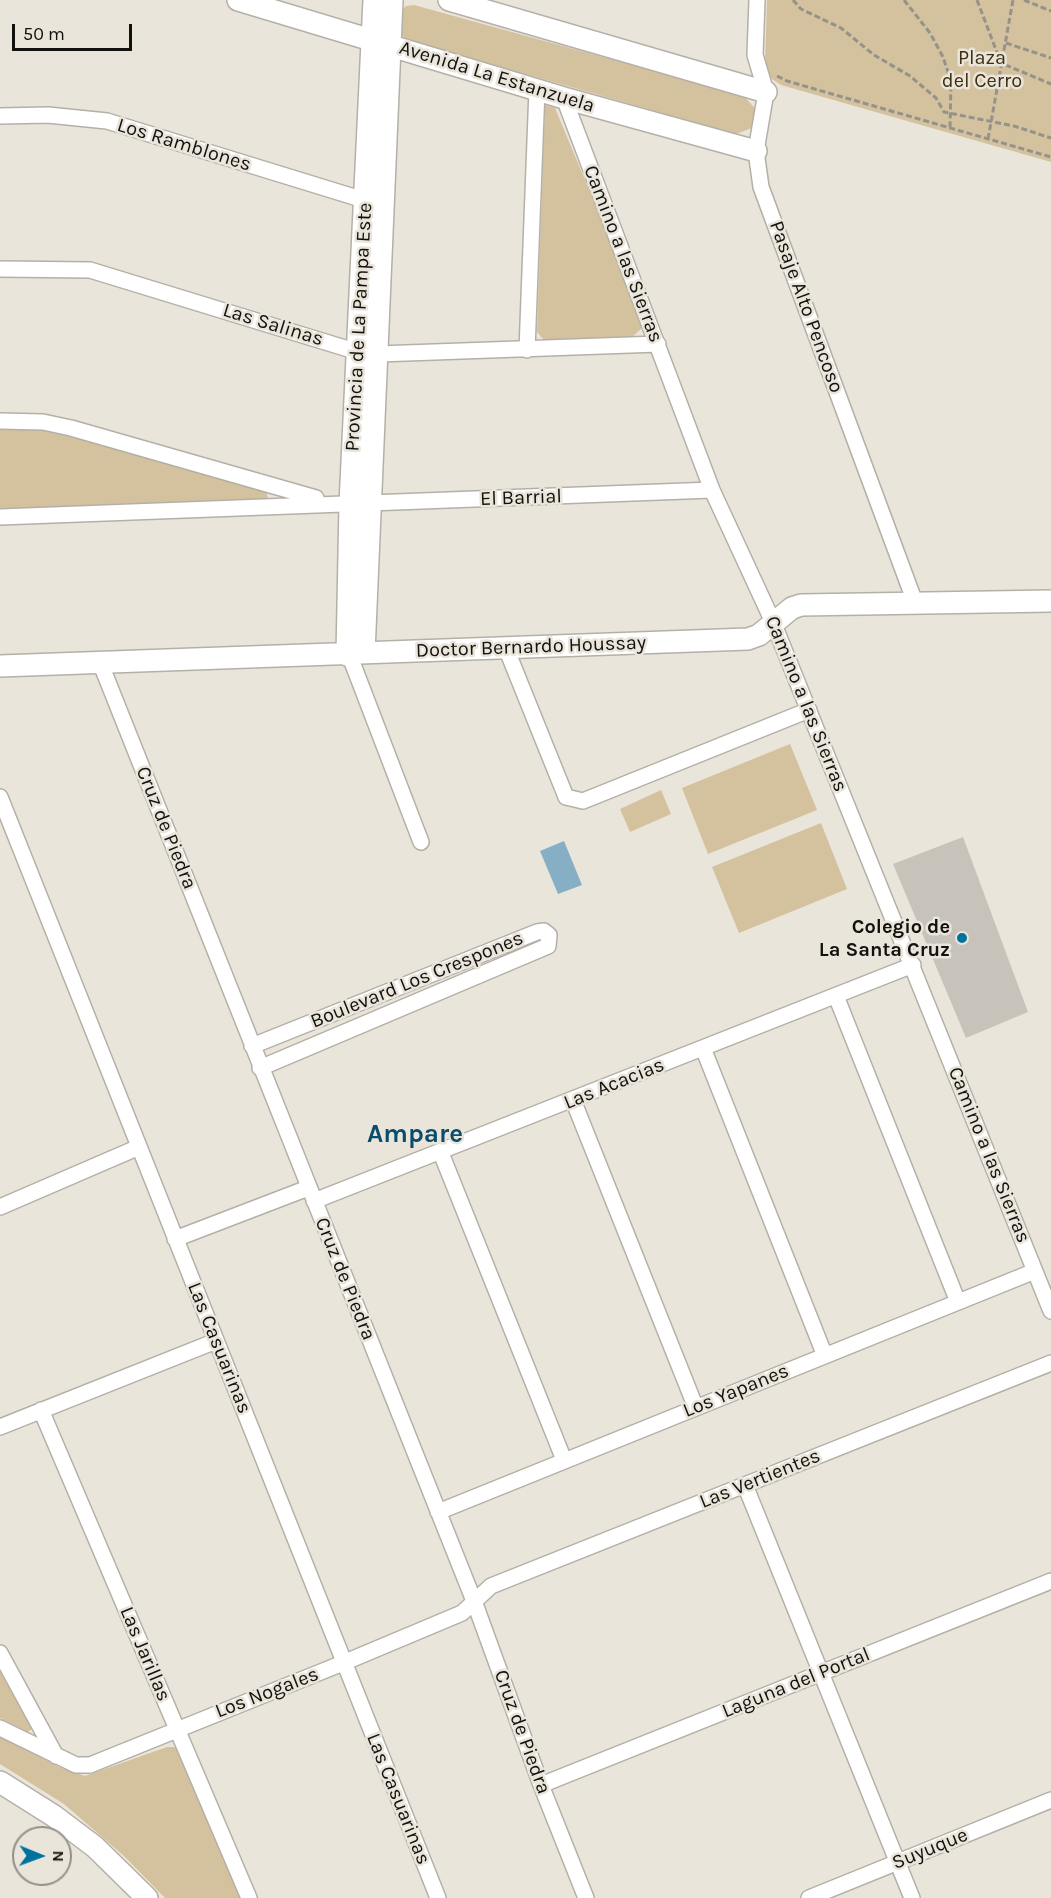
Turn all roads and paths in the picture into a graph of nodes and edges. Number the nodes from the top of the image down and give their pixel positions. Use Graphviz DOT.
graph roads {
  1 [pos="238,0"];
  2 [pos="374,0"];
  3 [pos="392,0"];
  4 [pos="449,0"];
  5 [pos="757,0"];
  6 [pos="793,0"];
  7 [pos="904,0"];
  8 [pos="977,0"];
  9 [pos="1013,0"];
  10 [pos="1024,0"];
  11 [pos="1051,11"];
  12 [pos="381,43"];
  13 [pos="1006,43"];
  14 [pos="1051,58"];
  15 [pos="1001,63"];
  16 [pos="773,71"];
  17 [pos="1051,84"];
  18 [pos="537,89"];
  19 [pos="766,92"];
  20 [pos="564,98"];
  21 [pos="950,113"];
  22 [pos="0,116"];
  23 [pos="991,122"];
  24 [pos="950,128"];
  25 [pos="1051,138"];
  26 [pos="988,139"];
  27 [pos="756,151"];
  28 [pos="1051,157"];
  29 [pos="364,200"];
  30 [pos="0,269"];
  31 [pos="658,344"];
  32 [pos="527,350"];
  33 [pos="368,353"];
  34 [pos="0,421"];
  35 [pos="712,490"];
  36 [pos="350,504"];
  37 [pos="0,517"];
  38 [pos="1051,601"];
  39 [pos="916,605"];
  40 [pos="772,622"];
  41 [pos="506,648"];
  42 [pos="353,654"];
  43 [pos="100,662"];
  44 [pos="0,666"];
  45 [pos="809,710"];
  46 [pos="0,797"];
  47 [pos="421,842"];
  48 [pos="913,965"];
  49 [pos="836,996"];
  50 [pos="252,1046"];
  51 [pos="703,1048"];
  52 [pos="260,1068"];
  53 [pos="573,1100"];
  54 [pos="139,1147"];
  55 [pos="441,1153"];
  56 [pos="311,1195"];
  57 [pos="0,1207"];
  58 [pos="176,1239"];
  59 [pos="1035,1271"];
  60 [pos="958,1302"];
  61 [pos="1051,1311"];
  62 [pos="216,1341"];
  63 [pos="825,1356"];
  64 [pos="1051,1363"];
  65 [pos="696,1408"];
  66 [pos="41,1410"];
  67 [pos="0,1427"];
  68 [pos="564,1460"];
  69 [pos="745,1485"];
  70 [pos="438,1512"];
  71 [pos="1051,1581"];
  72 [pos="474,1601"];
  73 [pos="0,1653"];
  74 [pos="343,1663"];
  75 [pos="821,1673"];
  76 [pos="0,1728"];
  77 [pos="176,1728"];
  78 [pos="56,1756"];
  79 [pos="0,1782"];
  80 [pos="541,1785"];
  81 [pos="1051,1800"];
  82 [pos="897,1862"];
  83 [pos="147,1898"];
  84 [pos="249,1898"];
  85 [pos="438,1898"];
  86 [pos="586,1898"];
  87 [pos="808,1898"];
  88 [pos="912,1898"];
  1 -- 12 [label="street, Avenida La Estanzuela"];
  2 -- 12 [label="street, Provincia de La Pampa Este"];
  3 -- 12 [label="street, Provincia de La Pampa Este"];
  4 -- 19 [label="street"];
  5 -- 19 [label="street, Pasaje Alto Pencoso"];
  6 -- 21 [label="path"];
  7 -- 21 [label="path"];
  8 -- 15 [label="path"];
  9 -- 13 [label="path"];
  10 -- 11 [label="path"];
  12 -- 18 [label="street, Avenida La Estanzuela"];
  12 -- 29 [label="street, Provincia de La Pampa Este"];
  12 -- 33 [label="street, Provincia de La Pampa Este"];
  13 -- 14 [label="path"];
  13 -- 15 [label="path"];
  15 -- 17 [label="path"];
  15 -- 23 [label="path"];
  16 -- 24 [label="path"];
  18 -- 20 [label="street, Avenida La Estanzuela"];
  18 -- 32 [label="street"];
  19 -- 27 [label="street, Pasaje Alto Pencoso"];
  20 -- 27 [label="street, Avenida La Estanzuela"];
  20 -- 31 [label="street, Camino a las Sierras"];
  21 -- 23 [label="path"];
  21 -- 24 [label="path"];
  22 -- 29 [label="street, Los Ramblones"];
  23 -- 25 [label="path"];
  23 -- 26 [label="path"];
  24 -- 26 [label="path"];
  26 -- 28 [label="path"];
  27 -- 39 [label="street, Pasaje Alto Pencoso"];
  29 -- 33 [label="street, Provincia de La Pampa Este"];
  30 -- 33 [label="street, Las Salinas"];
  31 -- 32 [label="street, Las Salinas"];
  31 -- 35 [label="street, Camino a las Sierras"];
  32 -- 33 [label="street, Las Salinas"];
  33 -- 36 [label="street, Provincia de La Pampa Este"];
  34 -- 36 [label="street, El Barrial"];
  35 -- 36 [label="street, El Barrial"];
  35 -- 40 [label="street, Camino a las Sierras"];
  36 -- 37 [label="street, El Barrial"];
  36 -- 42 [label="street, Provincia de La Pampa Este"];
  38 -- 39 [label="street, Doctor Bernardo Houssay"];
  39 -- 40 [label="street, Doctor Bernardo Houssay"];
  40 -- 41 [label="street, Doctor Bernardo Houssay"];
  40 -- 45 [label="street, Camino a las Sierras"];
  41 -- 42 [label="street, Doctor Bernardo Houssay"];
  41 -- 45 [label="street"];
  42 -- 43 [label="street, Doctor Bernardo Houssay"];
  42 -- 47 [label="street, Provincia de La Pampa Este"];
  43 -- 44 [label="street, Doctor Bernardo Houssay"];
  43 -- 50 [label="street, Cruz de Piedra"];
  45 -- 48 [label="street, Camino a las Sierras"];
  46 -- 54 [label="street, Las Casuarinas"];
  48 -- 49 [label="street, Las Acacias"];
  48 -- 59 [label="street, Camino a las Sierras"];
  49 -- 51 [label="street, Las Acacias"];
  49 -- 60 [label="street"];
  50 -- 52 [label="street, Cruz de Piedra"];
  50 -- 52 [label="street, Boulevard Los Crespones"];
  51 -- 53 [label="street, Las Acacias"];
  51 -- 63 [label="street"];
  52 -- 56 [label="street, Cruz de Piedra"];
  53 -- 55 [label="street, Las Acacias"];
  53 -- 65 [label="street"];
  54 -- 57 [label="street"];
  54 -- 58 [label="street, Las Casuarinas"];
  55 -- 56 [label="street, Las Acacias"];
  55 -- 68 [label="street"];
  56 -- 58 [label="street, Las Acacias"];
  56 -- 70 [label="street, Cruz de Piedra"];
  58 -- 62 [label="street, Las Casuarinas"];
  59 -- 60 [label="street, Los Yapanes"];
  59 -- 61 [label="street, Camino a las Sierras"];
  60 -- 63 [label="street, Los Yapanes"];
  62 -- 66 [label="street"];
  62 -- 74 [label="street, Las Casuarinas"];
  63 -- 65 [label="street, Los Yapanes"];
  64 -- 69 [label="street, Las Vertientes"];
  65 -- 68 [label="street, Los Yapanes"];
  66 -- 67 [label="street"];
  66 -- 77 [label="street, Las Jarillas"];
  68 -- 70 [label="street, Los Yapanes"];
  69 -- 72 [label="street, Las Vertientes"];
  69 -- 75 [label="street"];
  70 -- 72 [label="street, Cruz de Piedra"];
  71 -- 75 [label="street, Laguna del Portal"];
  72 -- 74 [label="street, Los Nogales"];
  72 -- 80 [label="street, Cruz de Piedra"];
  73 -- 78 [label="street"];
  74 -- 77 [label="street, Los Nogales"];
  74 -- 85 [label="street, Las Casuarinas"];
  75 -- 80 [label="street, Laguna del Portal"];
  75 -- 82 [label="street"];
  76 -- 78 [label="street, Los Nogales"];
  77 -- 78 [label="street, Los Nogales"];
  77 -- 84 [label="street, Las Jarillas"];
  79 -- 83 [label="street"];
  80 -- 86 [label="street, Cruz de Piedra"];
  81 -- 82 [label="street, Suyuque"];
  82 -- 87 [label="street, Suyuque"];
  82 -- 88 [label="street"];
}
